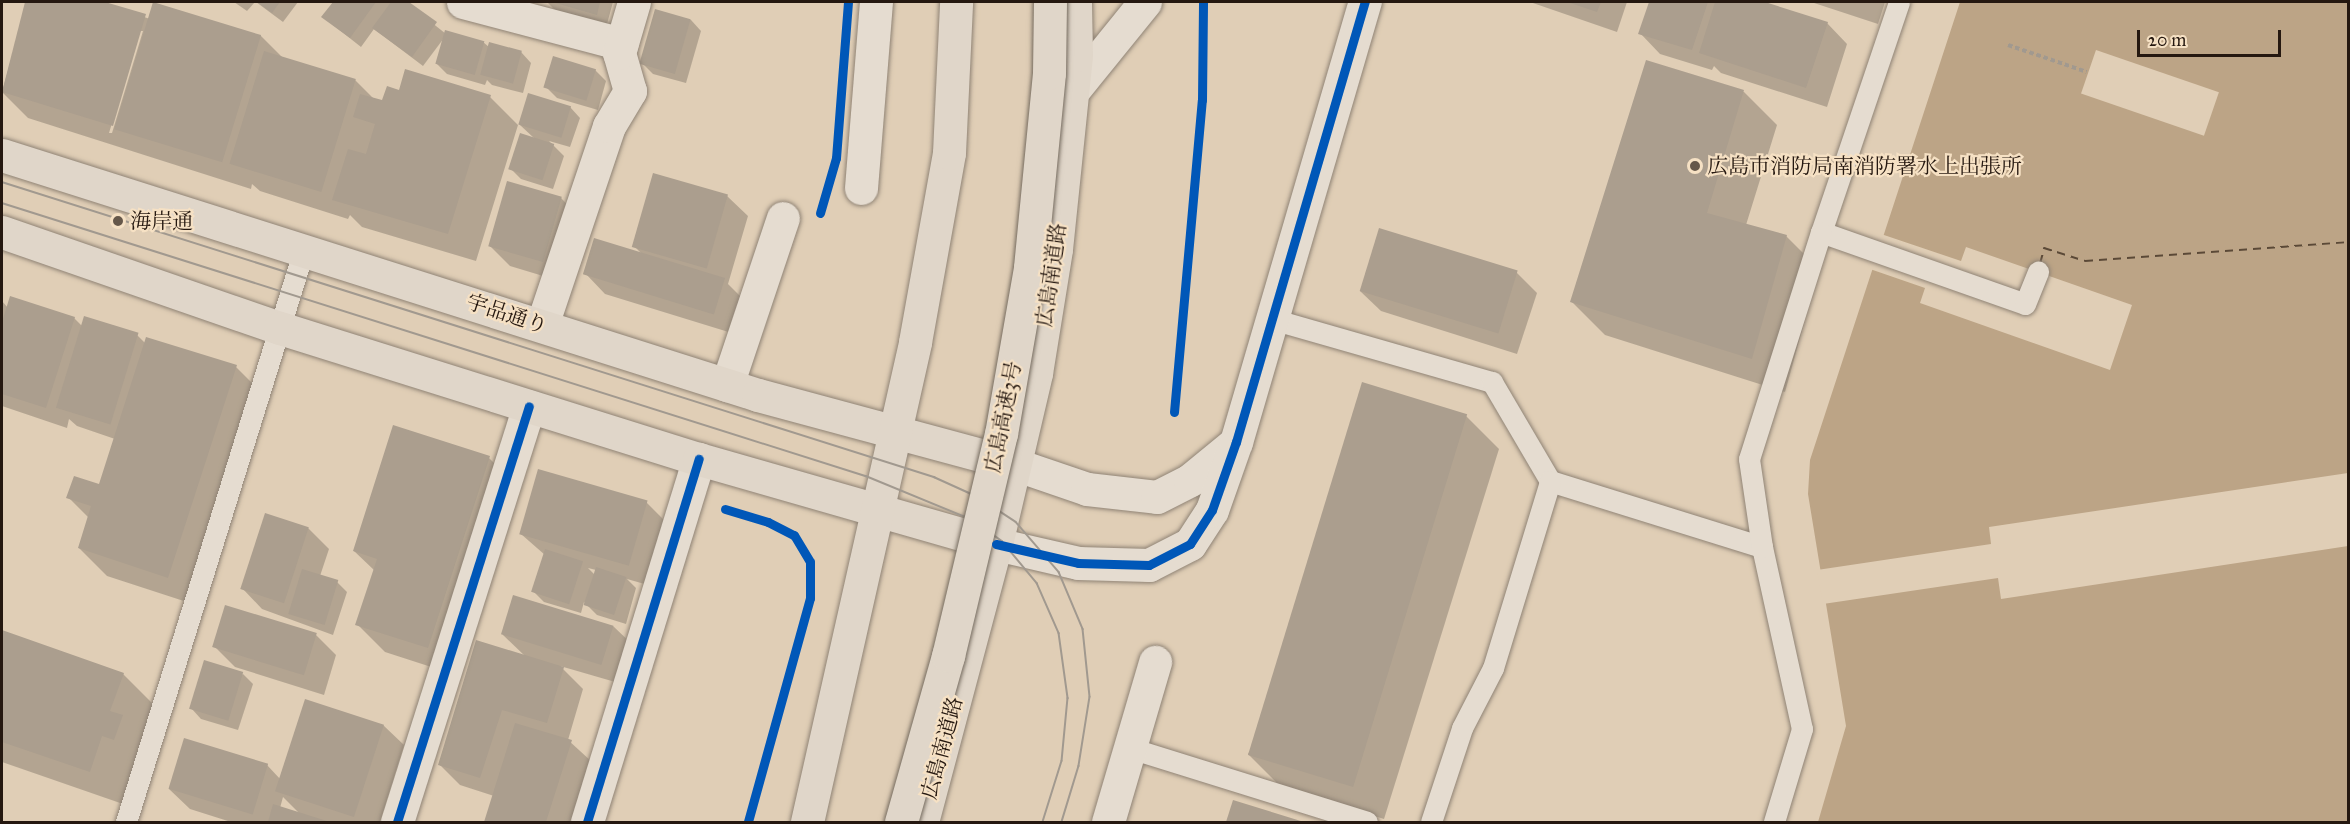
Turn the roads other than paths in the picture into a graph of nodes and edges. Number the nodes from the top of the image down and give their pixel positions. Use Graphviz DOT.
graph roads {
  1 [pos="463,2"];
  2 [pos="634,2"];
  3 [pos="876,2"];
  4 [pos="956,2"];
  5 [pos="1050,2"];
  6 [pos="1076,2"];
  7 [pos="1146,2"];
  8 [pos="1365,2"];
  9 [pos="1899,2"];
  10 [pos="621,44"];
  11 [pos="1072,93"];
  12 [pos="2,154"];
  13 [pos="861,189"];
  14 [pos="783,219"];
  15 [pos="2,232"];
  16 [pos="1821,232"];
  17 [pos="304,249"];
  18 [pos="2038,272"];
  19 [pos="1272,320"];
  20 [pos="542,325"];
  21 [pos="280,328"];
  22 [pos="727,385"];
  23 [pos="529,406"];
  24 [pos="895,433"];
  25 [pos="1236,442"];
  26 [pos="699,459"];
  27 [pos="1014,464"];
  28 [pos="1550,481"];
  29 [pos="877,509"];
  30 [pos="996,544"];
  31 [pos="1762,547"];
  32 [pos="1155,662"];
  33 [pos="1130,748"];
  34 [pos="126,822"];
  35 [pos="397,822"];
  36 [pos="587,822"];
  37 [pos="807,822"];
  38 [pos="901,822"];
  39 [pos="922,822"];
  40 [pos="1108,822"];
  41 [pos="1367,822"];
  42 [pos="1431,822"];
  43 [pos="1774,822"];
  1 -- 10 [label="street"];
  2 -- 10 [label="street"];
  3 -- 13 [label="street"];
  4 -- 24 [label="highway"];
  5 -- 38 [label="highway, 広島高速3号, bridge"];
  6 -- 11 [label="highway, 広島南道路"];
  7 -- 11 [label="street"];
  8 -- 19 [label="street"];
  9 -- 16 [label="lane"];
  10 -- 20 [label="street"];
  11 -- 27 [label="highway, 広島南道路"];
  12 -- 17 [label="highway, 宇品通り"];
  14 -- 22 [label="street"];
  15 -- 21 [label="highway"];
  16 -- 18 [label="lane"];
  16 -- 31 [label="lane"];
  17 -- 20 [label="highway, 宇品通り"];
  17 -- 21 [label="lane"];
  19 -- 25 [label="street"];
  19 -- 28 [label="lane"];
  20 -- 22 [label="highway, 宇品通り"];
  21 -- 23 [label="highway"];
  21 -- 34 [label="lane"];
  22 -- 24 [label="highway, 宇品通り"];
  23 -- 26 [label="highway"];
  23 -- 35 [label="street"];
  24 -- 27 [label="highway, 宇品通り"];
  24 -- 29 [label="highway"];
  25 -- 27 [label="street"];
  25 -- 30 [label="street"];
  26 -- 29 [label="highway"];
  26 -- 36 [label="street"];
  27 -- 30 [label="highway, 広島南道路"];
  28 -- 31 [label="lane"];
  28 -- 42 [label="lane"];
  29 -- 30 [label="highway"];
  29 -- 37 [label="highway"];
  30 -- 39 [label="highway, 広島南道路"];
  31 -- 43 [label="lane"];
  32 -- 33 [label="street"];
  33 -- 40 [label="street"];
  33 -- 41 [label="lane"];
}
